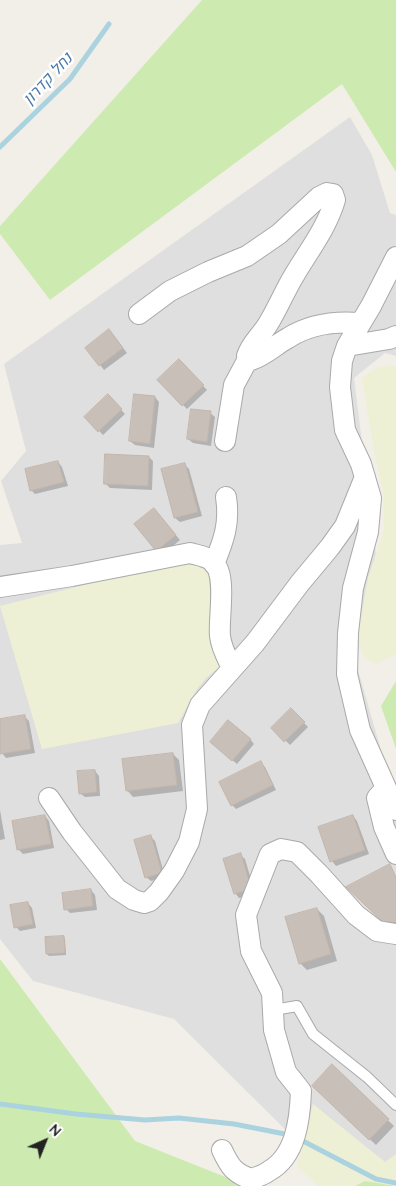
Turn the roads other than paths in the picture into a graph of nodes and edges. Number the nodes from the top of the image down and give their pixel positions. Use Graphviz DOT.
graph roads {
  1 [pos="396,258"];
  2 [pos="139,314"];
  3 [pos="359,323"];
  4 [pos="396,336"];
  5 [pos="347,346"];
  6 [pos="248,359"];
  7 [pos="225,441"];
  8 [pos="365,477"];
  9 [pos="226,496"];
  10 [pos="214,564"];
  11 [pos="0,587"];
  12 [pos="232,668"];
  13 [pos="385,789"];
  14 [pos="49,798"];
  15 [pos="396,810"];
  16 [pos="396,854"];
  17 [pos="396,934"];
  18 [pos="274,1010"];
  19 [pos="396,1105"];
  20 [pos="222,1150"];
  1 -- 3 [label="street"];
  2 -- 6 [label="street"];
  3 -- 5 [label="street"];
  3 -- 6 [label="street"];
  4 -- 5 [label="street"];
  5 -- 8 [label="street"];
  6 -- 7 [label="street"];
  8 -- 12 [label="street"];
  8 -- 13 [label="street"];
  9 -- 10 [label="street"];
  10 -- 11 [label="street"];
  10 -- 12 [label="street"];
  12 -- 14 [label="street"];
  13 -- 15 [label="street"];
  13 -- 16 [label="street"];
  17 -- 18 [label="street"];
  18 -- 19 [label="lane"];
  18 -- 20 [label="street"];
}
